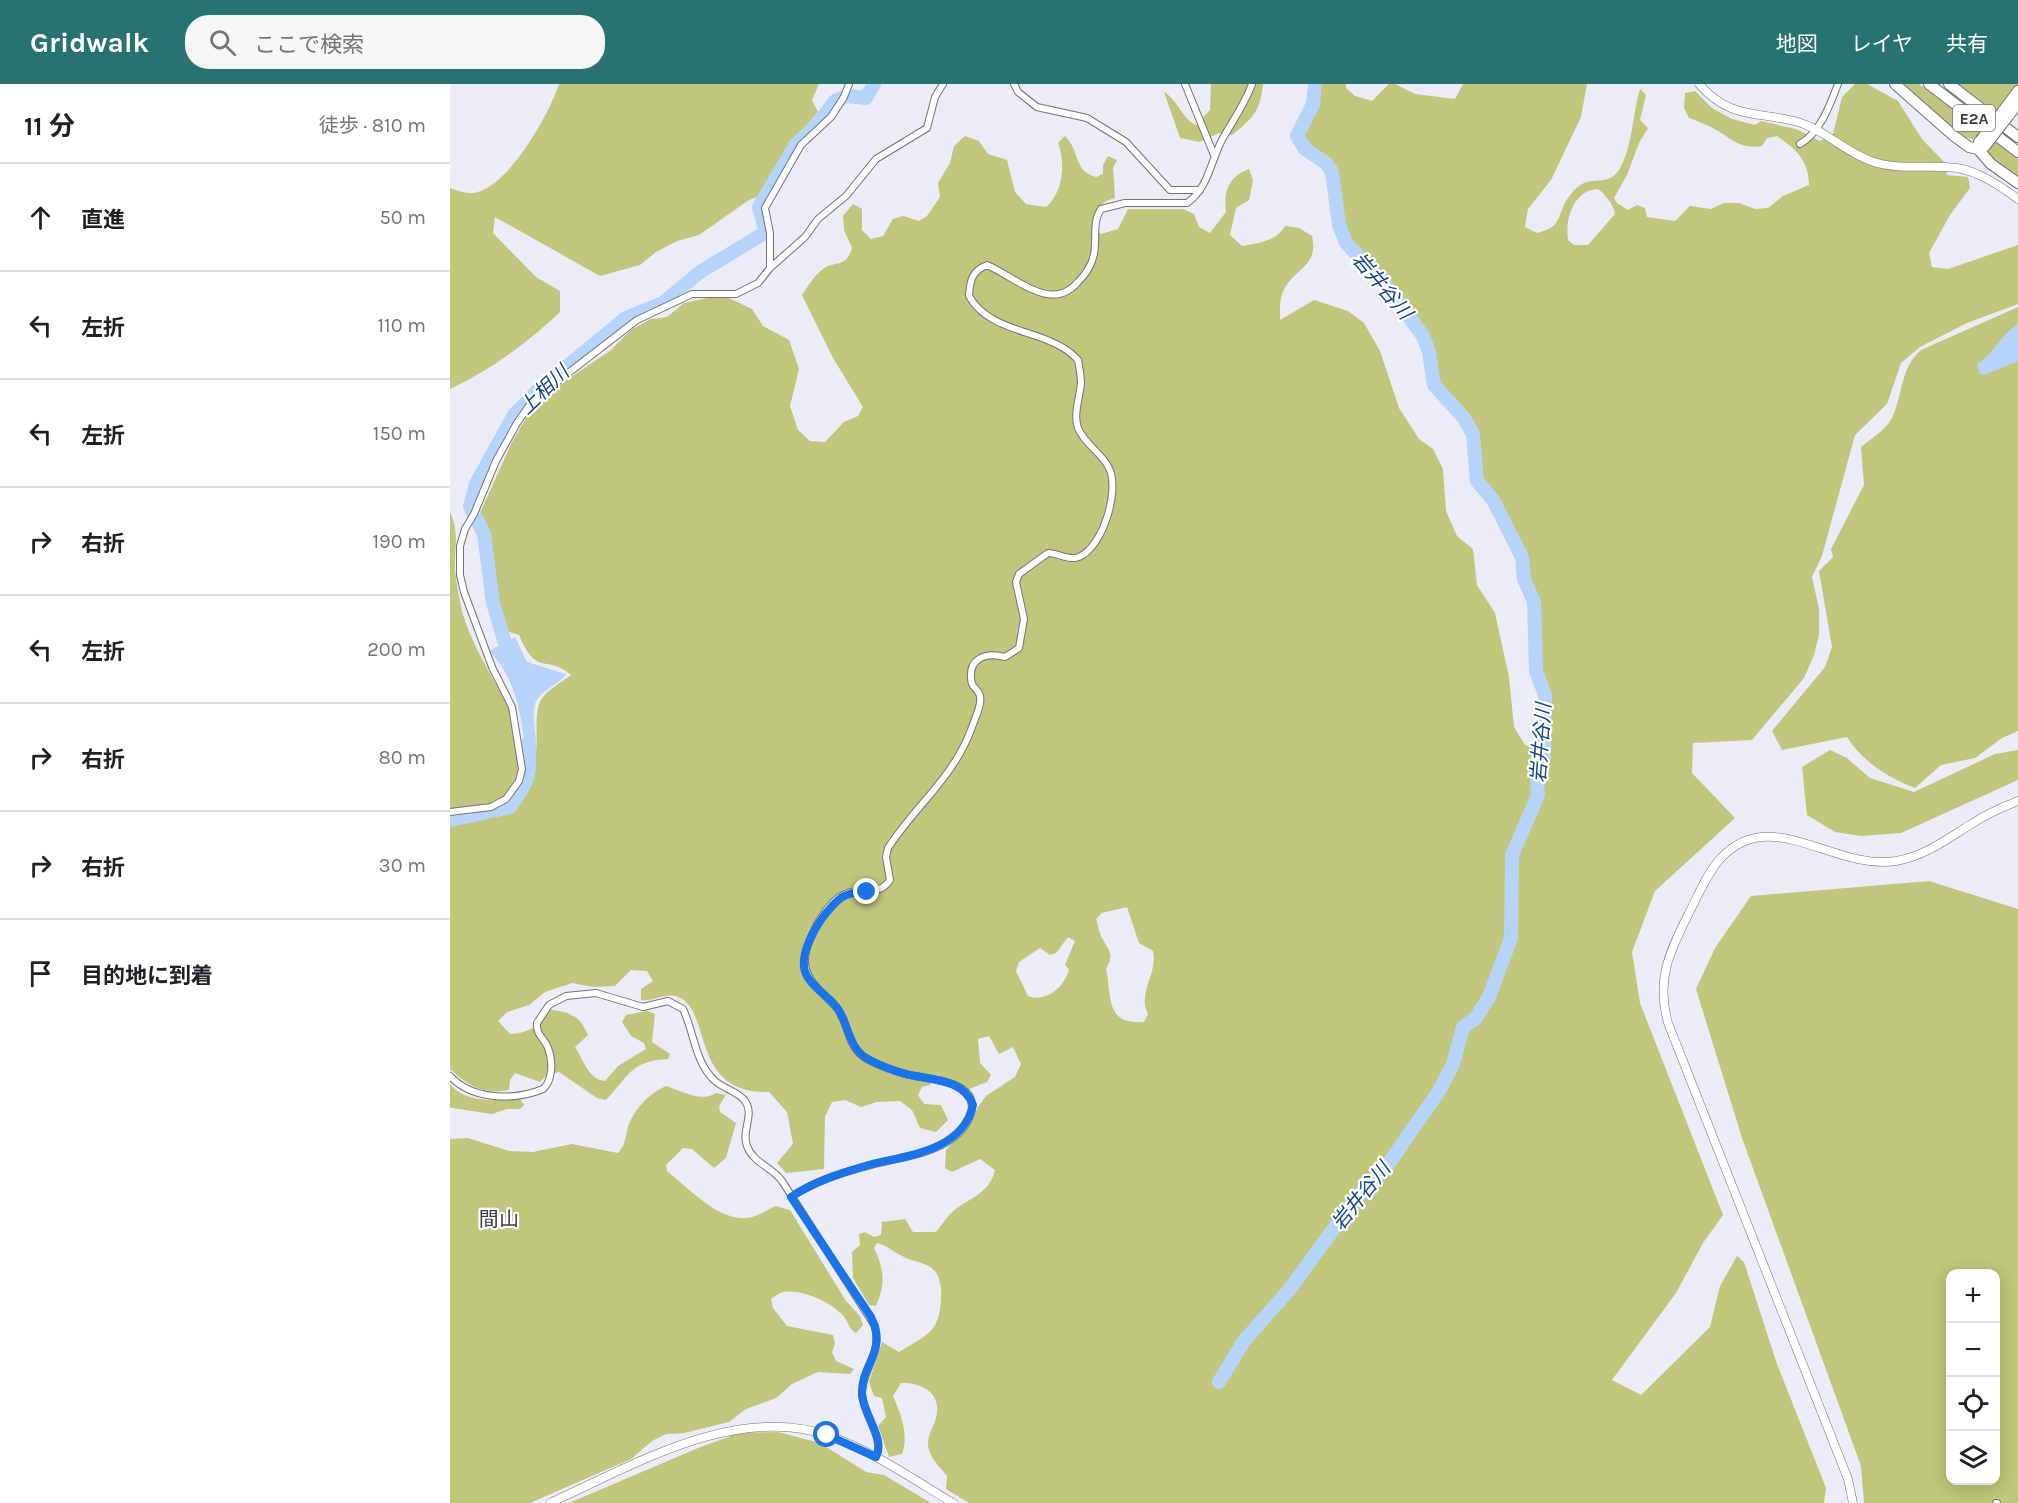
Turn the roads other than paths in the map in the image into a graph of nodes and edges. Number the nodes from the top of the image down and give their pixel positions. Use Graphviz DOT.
graph roads {
  1 [pos="849,84"];
  2 [pos="943,84"];
  3 [pos="1014,84"];
  4 [pos="1185,84"];
  5 [pos="1252,84"];
  6 [pos="1699,84"];
  7 [pos="1838,84"];
  8 [pos="1895,84"];
  9 [pos="1929,84"];
  10 [pos="1949,84"];
  11 [pos="2018,91"];
  12 [pos="2018,103"];
  13 [pos="2006,113"];
  14 [pos="1815,130"];
  15 [pos="2018,137"];
  16 [pos="1800,144"];
  17 [pos="1981,145"];
  18 [pos="2018,152"];
  19 [pos="1214,155"];
  20 [pos="2018,183"];
  21 [pos="1200,190"];
  22 [pos="2018,199"];
  23 [pos="770,268"];
  24 [pos="2018,801"];
  25 [pos="450,812"];
  26 [pos="450,1076"];
  27 [pos="791,1197"];
  28 [pos="876,1457"];
  29 [pos="550,1503"];
  30 [pos="953,1503"];
  31 [pos="1853,1503"];
  1 -- 23 [label="street"];
  2 -- 23 [label="street"];
  3 -- 21 [label="street"];
  4 -- 19 [label="street"];
  5 -- 19 [label="street"];
  6 -- 14 [label="street"];
  7 -- 14 [label="street"];
  8 -- 17 [label="highway"];
  9 -- 18 [label="highway, E2A"];
  10 -- 15 [label="highway, E2A"];
  11 -- 13 [label="highway"];
  12 -- 13 [label="highway"];
  13 -- 17 [label="highway, bridge"];
  14 -- 16 [label="street"];
  14 -- 22 [label="street"];
  17 -- 20 [label="highway"];
  19 -- 21 [label="street"];
  21 -- 27 [label="street"];
  23 -- 25 [label="street"];
  24 -- 31 [label="street"];
  26 -- 27 [label="street"];
  27 -- 28 [label="street"];
  28 -- 29 [label="street"];
  28 -- 30 [label="street"];
}
